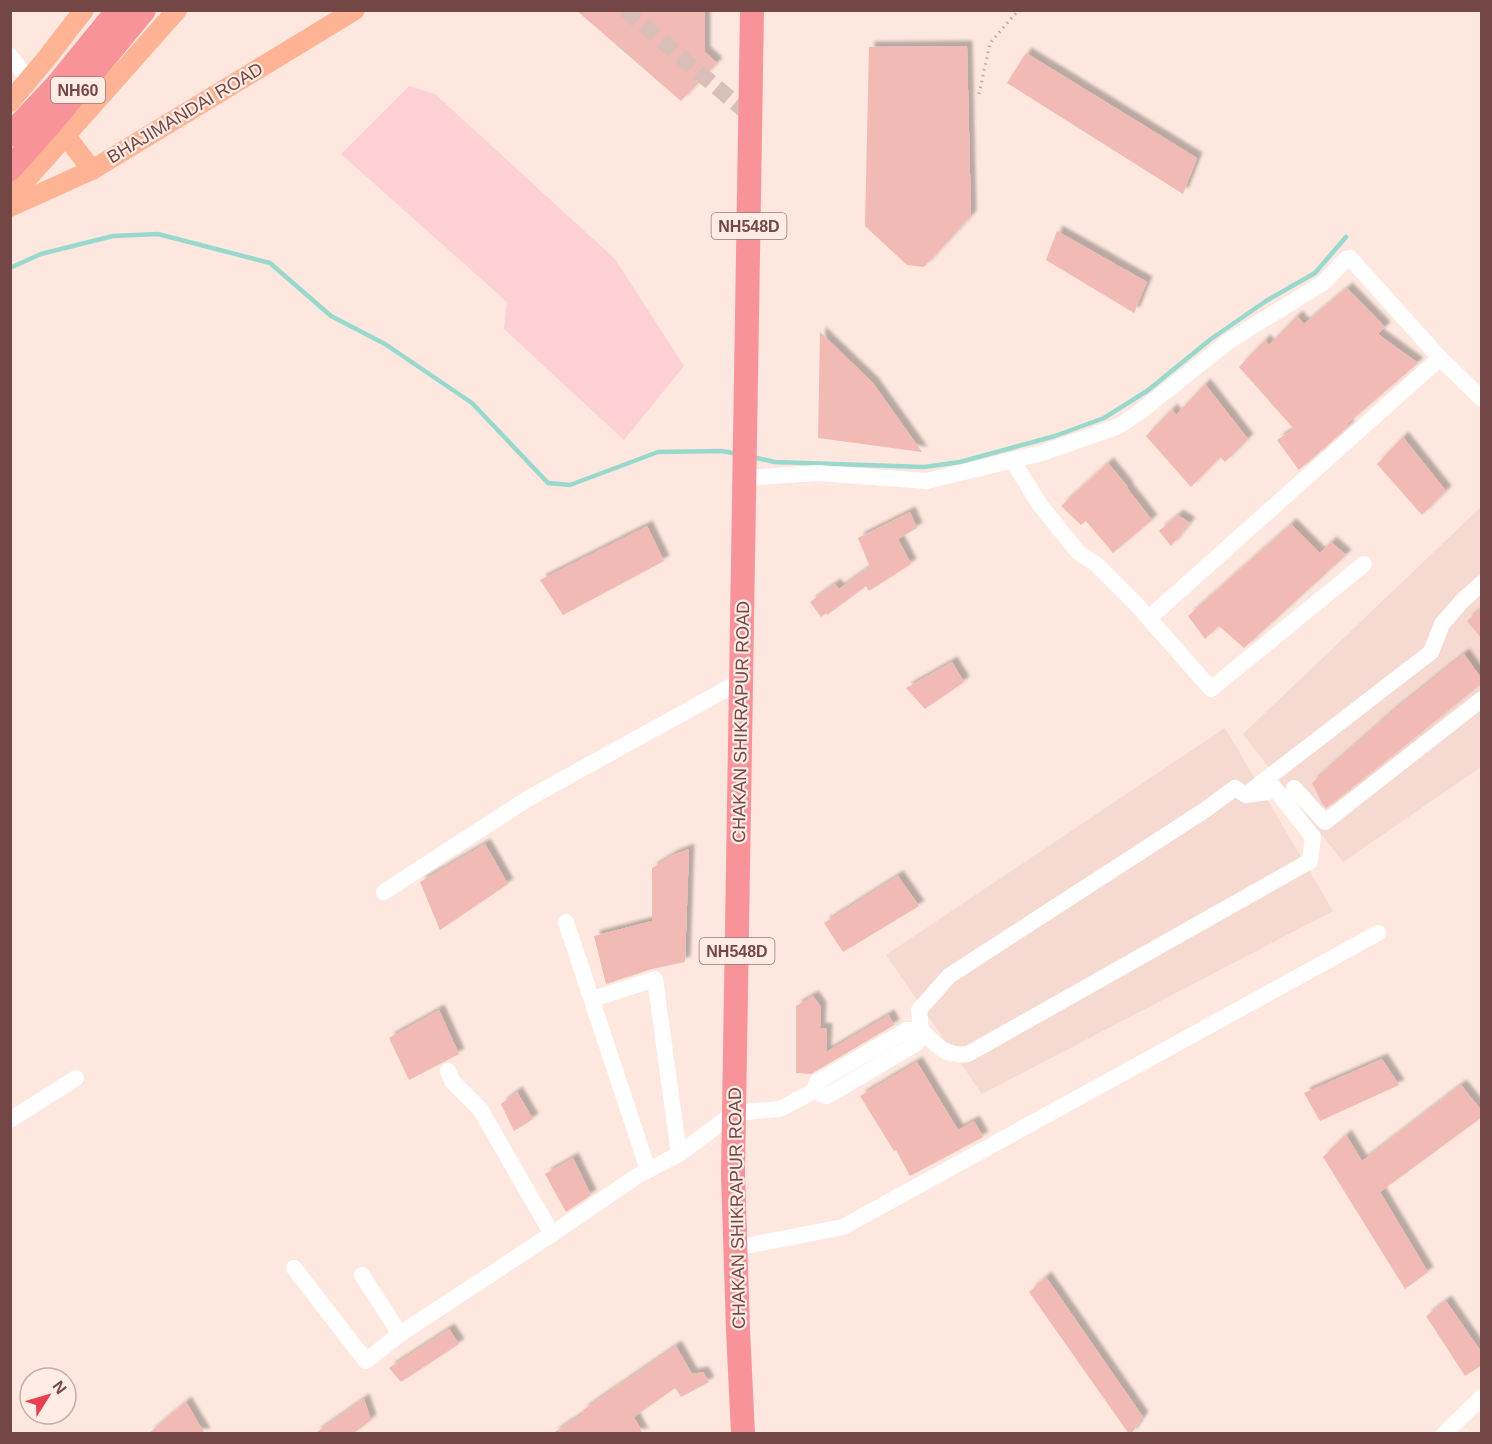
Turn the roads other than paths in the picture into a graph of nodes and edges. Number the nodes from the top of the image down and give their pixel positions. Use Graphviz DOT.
graph roads {
  1 [pos="84,10"];
  2 [pos="118,10"];
  3 [pos="144,10"];
  4 [pos="177,10"];
  5 [pos="355,10"];
  6 [pos="752,10"];
  7 [pos="10,56"];
  8 [pos="29,80"];
  9 [pos="10,102"];
  10 [pos="10,135"];
  11 [pos="66,136"];
  12 [pos="10,169"];
  13 [pos="92,170"];
  14 [pos="10,198"];
  15 [pos="10,207"];
  16 [pos="1440,358"];
  17 [pos="1482,399"];
  18 [pos="1012,460"];
  19 [pos="745,473"];
  20 [pos="1364,564"];
  21 [pos="1482,584"];
  22 [pos="1149,618"];
  23 [pos="741,681"];
  24 [pos="1482,699"];
  25 [pos="1294,788"];
  26 [pos="1246,795"];
  27 [pos="384,892"];
  28 [pos="566,922"];
  29 [pos="1378,933"];
  30 [pos="592,999"];
  31 [pos="921,1030"];
  32 [pos="448,1071"];
  33 [pos="76,1078"];
  34 [pos="734,1113"];
  35 [pos="10,1120"];
  36 [pos="679,1154"];
  37 [pos="648,1170"];
  38 [pos="552,1234"];
  39 [pos="735,1248"];
  40 [pos="294,1268"];
  41 [pos="362,1275"];
  42 [pos="400,1334"];
  43 [pos="1482,1396"];
  44 [pos="743,1434"];
  45 [pos="1444,1434"];
  1 -- 8 [label="main road"];
  2 -- 10 [label="highway, NH60"];
  3 -- 12 [label="highway, NH60"];
  4 -- 11 [label="main road"];
  5 -- 13 [label="main road, BHAJIMANDAI ROAD"];
  6 -- 19 [label="highway, CHAKAN SHIKRAPUR ROAD / NH548D"];
  7 -- 8 [label="street"];
  8 -- 9 [label="main road"];
  11 -- 13 [label="main road"];
  11 -- 14 [label="main road"];
  13 -- 15 [label="main road, BHAJIMANDAI ROAD"];
  16 -- 17 [label="street"];
  16 -- 18 [label="street"];
  16 -- 22 [label="street"];
  18 -- 19 [label="street"];
  18 -- 22 [label="street"];
  19 -- 23 [label="highway, CHAKAN SHIKRAPUR ROAD / NH548D"];
  20 -- 22 [label="street"];
  21 -- 26 [label="street"];
  23 -- 27 [label="street"];
  23 -- 34 [label="highway, CHAKAN SHIKRAPUR ROAD / NH548D"];
  24 -- 25 [label="street"];
  26 -- 31 [label="street"];
  26 -- 31 [label="street"];
  28 -- 30 [label="street"];
  29 -- 39 [label="street"];
  30 -- 36 [label="street"];
  30 -- 37 [label="street"];
  31 -- 34 [label="street"];
  32 -- 38 [label="street"];
  33 -- 35 [label="street"];
  34 -- 36 [label="street"];
  34 -- 39 [label="highway, CHAKAN SHIKRAPUR ROAD / NH548D"];
  36 -- 37 [label="street"];
  37 -- 38 [label="street"];
  38 -- 42 [label="street"];
  39 -- 44 [label="highway, CHAKAN SHIKRAPUR ROAD / NH548D"];
  40 -- 42 [label="street"];
  41 -- 42 [label="street"];
  43 -- 45 [label="street"];
}
